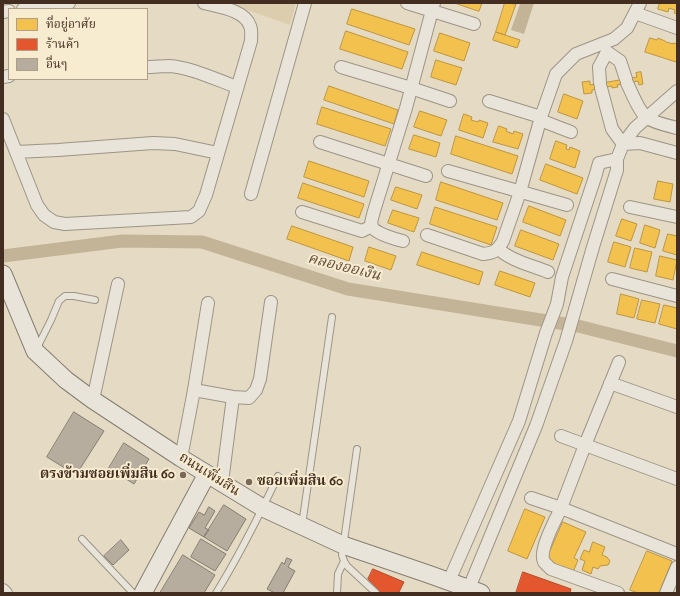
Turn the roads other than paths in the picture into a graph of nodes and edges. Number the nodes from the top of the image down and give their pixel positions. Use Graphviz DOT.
graph roads {
  1 [pos="70,3"];
  2 [pos="204,3"];
  3 [pos="306,3"];
  4 [pos="407,3"];
  5 [pos="433,7"];
  6 [pos="31,8"];
  7 [pos="638,8"];
  8 [pos="474,24"];
  9 [pos="677,28"];
  10 [pos="604,48"];
  11 [pos="342,67"];
  12 [pos="148,68"];
  13 [pos="237,87"];
  14 [pos="411,88"];
  15 [pos="677,91"];
  16 [pos="450,101"];
  17 [pos="489,101"];
  18 [pos="647,118"];
  19 [pos="3,119"];
  20 [pos="540,119"];
  21 [pos="677,128"];
  22 [pos="571,132"];
  23 [pos="320,142"];
  24 [pos="623,144"];
  25 [pos="16,152"];
  26 [pos="218,153"];
  27 [pos="677,153"];
  28 [pos="617,159"];
  29 [pos="389,164"];
  30 [pos="448,171"];
  31 [pos="426,176"];
  32 [pos="520,192"];
  33 [pos="251,194"];
  34 [pos="567,205"];
  35 [pos="630,207"];
  36 [pos="302,212"];
  37 [pos="677,217"];
  38 [pos="372,226"];
  39 [pos="427,235"];
  40 [pos="403,241"];
  41 [pos="498,248"];
  42 [pos="548,272"];
  43 [pos="4,276"];
  44 [pos="612,279"];
  45 [pos="118,284"];
  46 [pos="677,296"];
  47 [pos="95,300"];
  48 [pos="271,302"];
  49 [pos="208,303"];
  50 [pos="332,317"];
  51 [pos="35,351"];
  52 [pos="619,362"];
  53 [pos="610,383"];
  54 [pos="194,390"];
  55 [pos="233,397"];
  56 [pos="93,400"];
  57 [pos="677,407"];
  58 [pos="561,436"];
  59 [pos="585,445"];
  60 [pos="357,449"];
  61 [pos="181,458"];
  62 [pos="278,476"];
  63 [pos="215,478"];
  64 [pos="677,479"];
  65 [pos="531,498"];
  66 [pos="263,508"];
  67 [pos="560,508"];
  68 [pos="302,526"];
  69 [pos="82,539"];
  70 [pos="343,553"];
  71 [pos="677,554"];
  72 [pos="677,567"];
  73 [pos="449,582"];
  74 [pos="588,588"];
  75 [pos="3,590"];
  76 [pos="475,591"];
  77 [pos="611,592"];
  78 [pos="6,593"];
  79 [pos="133,593"];
  80 [pos="143,593"];
  81 [pos="216,593"];
  82 [pos="337,593"];
  83 [pos="376,593"];
  84 [pos="666,593"];
  1 -- 6 [label="street"];
  2 -- 13 [label="street"];
  3 -- 33 [label="street"];
  4 -- 5 [label="street"];
  5 -- 8 [label="street"];
  5 -- 14 [label="street"];
  7 -- 9 [label="street"];
  7 -- 10 [label="street"];
  10 -- 18 [label="street"];
  10 -- 20 [label="street"];
  10 -- 24 [label="street"];
  11 -- 14 [label="street"];
  12 -- 13 [label="street"];
  13 -- 26 [label="street"];
  14 -- 16 [label="street"];
  14 -- 29 [label="street"];
  15 -- 18 [label="street"];
  17 -- 20 [label="street"];
  18 -- 21 [label="street"];
  18 -- 24 [label="street"];
  19 -- 25 [label="street"];
  20 -- 22 [label="street"];
  20 -- 32 [label="street"];
  23 -- 29 [label="street"];
  24 -- 27 [label="street"];
  24 -- 28 [label="street"];
  25 -- 26 [label="street"];
  25 -- 26 [label="street"];
  28 -- 73 [label="street"];
  28 -- 76 [label="street"];
  29 -- 31 [label="street"];
  29 -- 38 [label="street"];
  30 -- 32 [label="street"];
  32 -- 34 [label="street"];
  32 -- 41 [label="street"];
  35 -- 37 [label="street"];
  36 -- 38 [label="street"];
  38 -- 40 [label="street"];
  39 -- 41 [label="street"];
  41 -- 42 [label="street"];
  43 -- 51 [label="street, ถนนเพิ่มสิน"];
  44 -- 46 [label="street"];
  45 -- 56 [label="street"];
  47 -- 51 [label="lane"];
  48 -- 55 [label="street"];
  49 -- 54 [label="street"];
  50 -- 68 [label="lane"];
  51 -- 56 [label="street, ถนนเพิ่มสิน"];
  52 -- 53 [label="street"];
  53 -- 57 [label="street"];
  53 -- 59 [label="street"];
  54 -- 55 [label="street"];
  54 -- 61 [label="street"];
  55 -- 63 [label="street"];
  56 -- 61 [label="street, ถนนเพิ่มสิน"];
  58 -- 59 [label="street"];
  59 -- 64 [label="street"];
  59 -- 67 [label="street"];
  60 -- 70 [label="lane"];
  61 -- 63 [label="street, ถนนเพิ่มสิน"];
  62 -- 66 [label="lane"];
  63 -- 66 [label="street, ถนนเพิ่มสิน"];
  63 -- 80 [label="street"];
  65 -- 67 [label="street"];
  66 -- 68 [label="street, ถนนเพิ่มสิน"];
  66 -- 81 [label="lane"];
  67 -- 71 [label="street"];
  67 -- 74 [label="street"];
  68 -- 70 [label="street, ถนนเพิ่มสิน"];
  69 -- 79 [label="lane"];
  70 -- 73 [label="street, ถนนเพิ่มสิน"];
  70 -- 82 [label="lane"];
  70 -- 83 [label="lane"];
  72 -- 84 [label="street"];
  73 -- 76 [label="street, ถนนเพิ่มสิน"];
  74 -- 77 [label="street"];
  75 -- 78 [label="street"];
}
